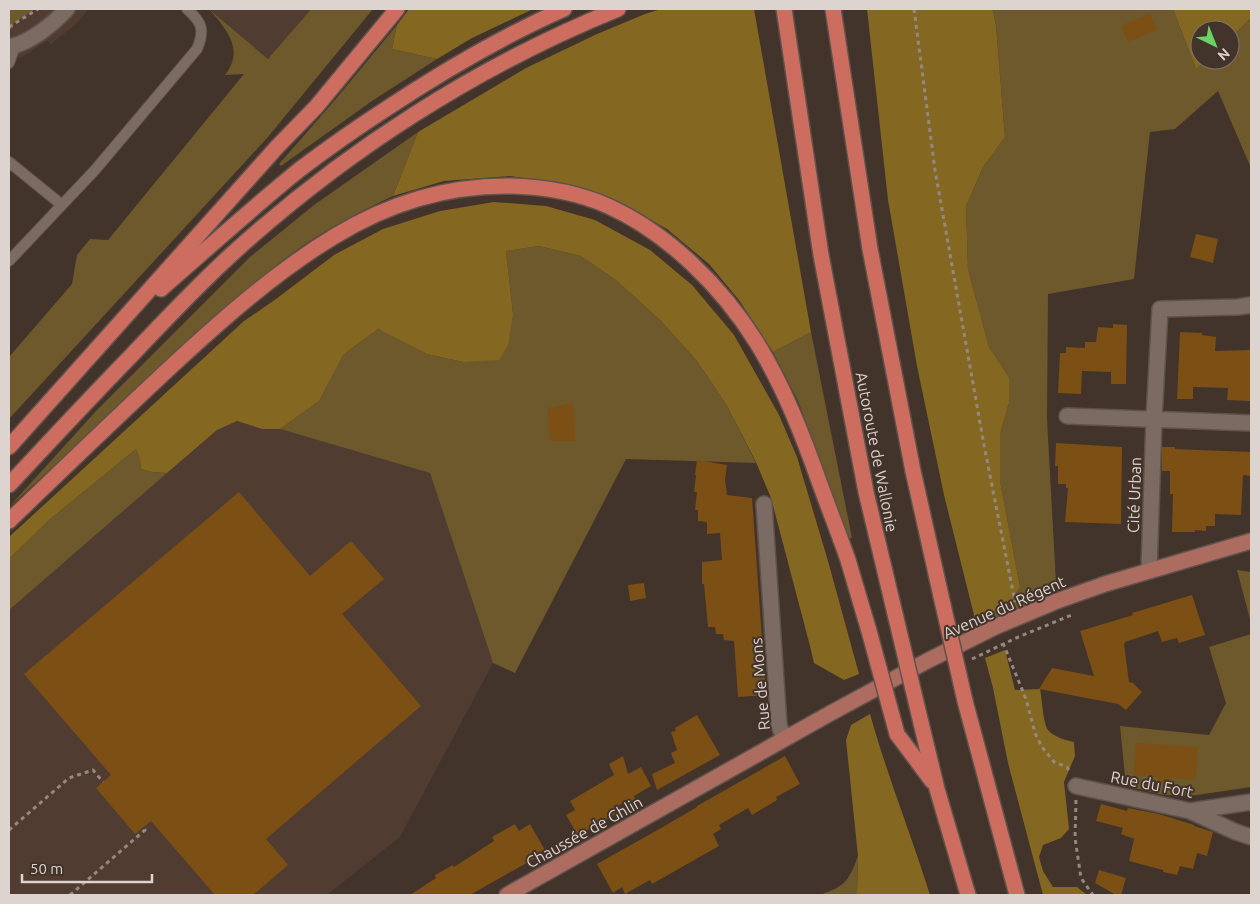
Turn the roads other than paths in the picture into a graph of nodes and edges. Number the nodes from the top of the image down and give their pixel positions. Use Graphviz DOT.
graph roads {
  1 [pos="67,9"];
  2 [pos="187,9"];
  3 [pos="397,9"];
  4 [pos="564,9"];
  5 [pos="618,9"];
  6 [pos="833,9"];
  7 [pos="785,12"];
  8 [pos="12,46"];
  9 [pos="9,63"];
  10 [pos="9,162"];
  11 [pos="62,205"];
  12 [pos="9,261"];
  13 [pos="1251,305"];
  14 [pos="109,336"];
  15 [pos="1066,416"];
  16 [pos="1154,419"];
  17 [pos="1251,422"];
  18 [pos="9,447"];
  19 [pos="9,485"];
  20 [pos="764,504"];
  21 [pos="9,521"];
  22 [pos="1251,541"];
  23 [pos="1149,572"];
  24 [pos="784,739"];
  25 [pos="1076,786"];
  26 [pos="937,789"];
  27 [pos="678,798"];
  28 [pos="1251,802"];
  29 [pos="1190,811"];
  30 [pos="1251,837"];
  31 [pos="506,895"];
  32 [pos="968,895"];
  33 [pos="1017,895"];
  1 -- 8 [label="street"];
  2 -- 11 [label="lane"];
  3 -- 14 [label="highway"];
  4 -- 14 [label="highway"];
  5 -- 19 [label="highway"];
  6 -- 33 [label="highway, Autoroute de Wallonie, bridge"];
  7 -- 26 [label="highway, Autoroute de Wallonie, bridge"];
  8 -- 9 [label="lane"];
  10 -- 11 [label="lane"];
  11 -- 12 [label="lane"];
  13 -- 16 [label="street, Cité Urban"];
  14 -- 18 [label="highway"];
  15 -- 16 [label="street"];
  16 -- 17 [label="street"];
  16 -- 23 [label="street, Cité Urban"];
  20 -- 24 [label="street, Rue de Mons"];
  21 -- 26 [label="highway, bridge"];
  22 -- 23 [label="main road, Avenue du Régent"];
  23 -- 24 [label="main road, Avenue du Régent"];
  24 -- 27 [label="main road, Rue de Mons"];
  25 -- 29 [label="street, Rue du Fort"];
  26 -- 32 [label="highway, Autoroute de Wallonie"];
  27 -- 31 [label="main road, Chaussée de Ghlin"];
  28 -- 29 [label="street, Rue du Fort"];
  29 -- 30 [label="street"];
}
